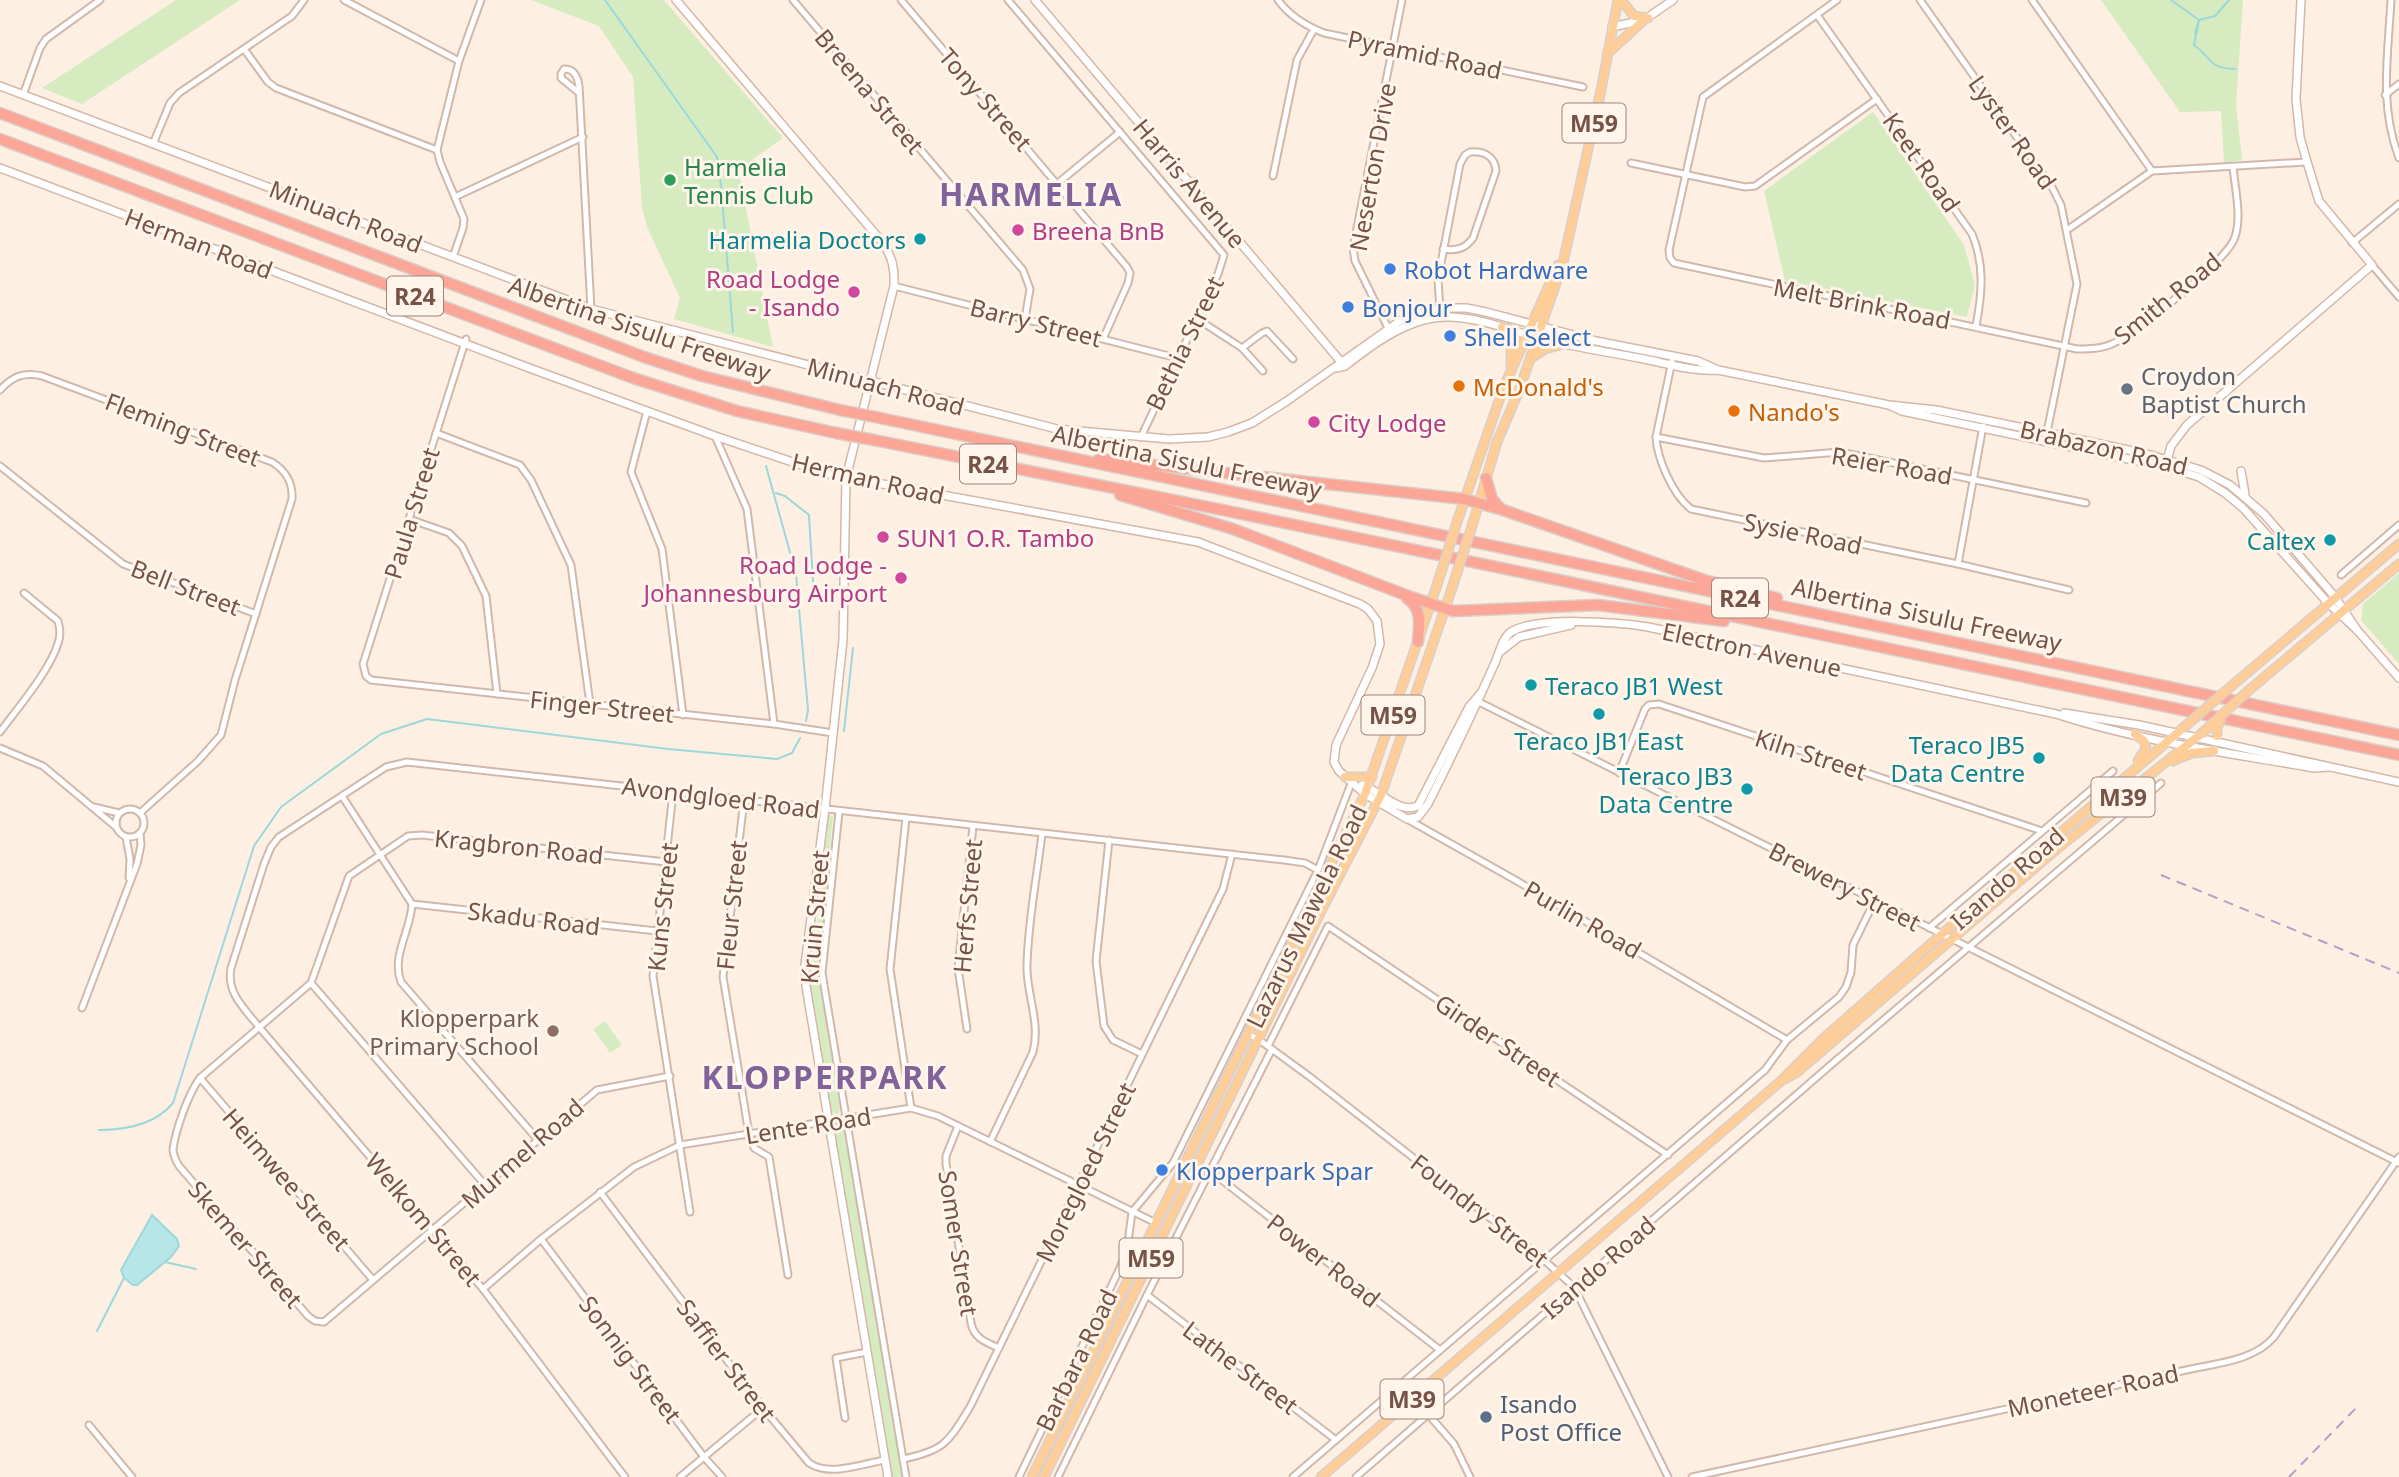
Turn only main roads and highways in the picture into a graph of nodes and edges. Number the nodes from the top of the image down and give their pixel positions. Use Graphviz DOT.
graph roads {
  1 [pos="676,0"];
  2 [pos="1035,0"];
  3 [pos="1619,0"];
  4 [pos="1674,0"];
  5 [pos="2301,0"];
  6 [pos="1646,19"];
  7 [pos="1612,27"];
  8 [pos="1607,54"];
  9 [pos="0,86"];
  10 [pos="0,113"];
  11 [pos="0,139"];
  12 [pos="0,168"];
  13 [pos="1566,246"];
  14 [pos="1531,324"];
  15 [pos="1502,327"];
  16 [pos="1542,327"];
  17 [pos="1390,331"];
  18 [pos="1527,334"];
  19 [pos="1539,338"];
  20 [pos="1567,343"];
  21 [pos="1531,358"];
  22 [pos="1672,360"];
  23 [pos="1341,365"];
  24 [pos="1511,371"];
  25 [pos="869,381"];
  26 [pos="1889,405"];
  27 [pos="2084,441"];
  28 [pos="2082,450"];
  29 [pos="1081,459"];
  30 [pos="2167,463"];
  31 [pos="2241,471"];
  32 [pos="846,478"];
  33 [pos="1486,478"];
  34 [pos="1102,488"];
  35 [pos="2247,498"];
  36 [pos="1464,499"];
  37 [pos="1479,503"];
  38 [pos="1503,510"];
  39 [pos="2399,544"];
  40 [pos="2399,564"];
  41 [pos="1391,589"];
  42 [pos="2335,597"];
  43 [pos="2328,603"];
  44 [pos="1430,604"];
  45 [pos="1445,609"];
  46 [pos="1801,609"];
  47 [pos="2343,613"];
  48 [pos="1763,624"];
  49 [pos="1418,642"];
  50 [pos="2399,678"];
  51 [pos="1476,701"];
  52 [pos="2056,713"];
  53 [pos="2224,713"];
  54 [pos="2180,731"];
  55 [pos="2135,734"];
  56 [pos="2399,735"];
  57 [pos="2199,736"];
  58 [pos="2169,741"];
  59 [pos="2216,743"];
  60 [pos="2188,746"];
  61 [pos="2399,755"];
  62 [pos="2160,768"];
  63 [pos="2126,776"];
  64 [pos="1372,777"];
  65 [pos="1351,780"];
  66 [pos="2399,782"];
  67 [pos="1367,790"];
  68 [pos="1379,798"];
  69 [pos="1407,819"];
  70 [pos="1781,1081"];
  71 [pos="1182,1195"];
  72 [pos="1156,1223"];
  73 [pos="888,1477"];
  74 [pos="1032,1477"];
  75 [pos="1045,1477"];
  76 [pos="1321,1477"];
  1 -- 25 [label="main road, Kruin Street"];
  2 -- 23 [label="main road, Harris Avenue"];
  3 -- 6 [label="main road"];
  3 -- 7 [label="main road, M59"];
  4 -- 6 [label="main road"];
  5 -- 30 [label="main road"];
  6 -- 7 [label="main road"];
  6 -- 8 [label="main road"];
  7 -- 8 [label="main road, M59"];
  8 -- 13 [label="main road, M59"];
  9 -- 25 [label="main road, Minuach Road"];
  10 -- 29 [label="highway, Albertina Sisulu Freeway / R24, bridge"];
  11 -- 34 [label="highway, Albertina Sisulu Freeway / R24, bridge"];
  12 -- 32 [label="main road, Herman Road"];
  13 -- 14 [label="main road, M59"];
  13 -- 16 [label="main road, M59"];
  14 -- 16 [label="main road, Brabazon Road"];
  14 -- 17 [label="main road, Brabazon Road"];
  14 -- 18 [label="main road, M59"];
  15 -- 17 [label="main road, Brabazon Road"];
  15 -- 18 [label="main road, Brabazon Road"];
  15 -- 24 [label="main road"];
  16 -- 19 [label="main road, M59"];
  16 -- 22 [label="main road, Brabazon Road"];
  17 -- 23 [label="main road, Minuach Road"];
  18 -- 19 [label="main road, Brabazon Road"];
  18 -- 24 [label="main road, Lazarus Mawela Road / M59"];
  19 -- 20 [label="main road, Brabazon Road"];
  19 -- 21 [label="main road, Lazarus Mawela Road / M59"];
  20 -- 21 [label="main road"];
  20 -- 22 [label="main road, Brabazon Road"];
  21 -- 33 [label="main road, Lazarus Mawela Road / M59"];
  22 -- 26 [label="main road, Brabazon Road"];
  23 -- 25 [label="main road, Minuach Road"];
  24 -- 36 [label="main road, Lazarus Mawela Road / M59"];
  25 -- 32 [label="main road, Kruin Street"];
  26 -- 27 [label="main road, Brabazon Road"];
  26 -- 28 [label="main road, Brabazon Road"];
  27 -- 28 [label="main road"];
  27 -- 30 [label="main road, Brabazon Road"];
  28 -- 30 [label="main road, Brabazon Road"];
  29 -- 36 [label="highway"];
  29 -- 46 [label="highway, Albertina Sisulu Freeway / R24"];
  30 -- 35 [label="main road, Brabazon Road"];
  30 -- 43 [label="main road, Brabazon Road"];
  31 -- 35 [label="main road"];
  32 -- 65 [label="main road, Herman Road"];
  32 -- 73 [label="main road, Kruin Street"];
  33 -- 37 [label="main road, Lazarus Mawela Road / M59"];
  33 -- 38 [label="highway"];
  34 -- 41 [label="highway"];
  34 -- 48 [label="highway, Albertina Sisulu Freeway / R24"];
  35 -- 42 [label="main road, Brabazon Road"];
  36 -- 37 [label="highway"];
  36 -- 44 [label="main road, Lazarus Mawela Road / M59, bridge"];
  37 -- 38 [label="highway"];
  37 -- 45 [label="main road, Lazarus Mawela Road / M59, bridge"];
  38 -- 46 [label="highway"];
  39 -- 42 [label="main road, Isando Road / M39"];
  40 -- 47 [label="main road, Isando Road / M39"];
  41 -- 44 [label="highway"];
  41 -- 49 [label="highway"];
  42 -- 43 [label="main road, Isando Road / M39"];
  42 -- 47 [label="main road, Brabazon Road"];
  43 -- 47 [label="main road, Brabazon Road"];
  43 -- 54 [label="main road, Isando Road / M39, bridge"];
  44 -- 45 [label="highway"];
  44 -- 49 [label="main road, Lazarus Mawela Road / M59"];
  45 -- 48 [label="highway"];
  45 -- 68 [label="main road, Lazarus Mawela Road / M59"];
  46 -- 56 [label="highway, Albertina Sisulu Freeway / R24"];
  47 -- 50 [label="main road"];
  47 -- 53 [label="main road, Isando Road / M39, bridge"];
  48 -- 61 [label="highway, Albertina Sisulu Freeway / R24"];
  49 -- 64 [label="main road, Lazarus Mawela Road / M59"];
  51 -- 52 [label="main road, Electron Avenue"];
  51 -- 68 [label="main road, Electron Avenue"];
  51 -- 69 [label="main road, Electron Avenue"];
  52 -- 54 [label="main road, Electron Avenue"];
  52 -- 55 [label="main road, Electron Avenue"];
  53 -- 57 [label="main road, Isando Road / M39, bridge"];
  53 -- 59 [label="main road, bridge"];
  54 -- 57 [label="main road, Electron Avenue"];
  54 -- 58 [label="main road, Isando Road / M39"];
  55 -- 58 [label="main road, Electron Avenue"];
  55 -- 63 [label="main road"];
  57 -- 59 [label="main road, Electron Avenue"];
  57 -- 60 [label="main road, Isando Road / M39"];
  58 -- 60 [label="main road, Electron Avenue"];
  58 -- 63 [label="main road, Isando Road / M39"];
  59 -- 60 [label="main road, Electron Avenue"];
  59 -- 62 [label="main road"];
  59 -- 66 [label="main road, Electron Avenue"];
  60 -- 62 [label="main road, Isando Road / M39"];
  62 -- 70 [label="main road, Isando Road / M39"];
  63 -- 70 [label="main road, Isando Road / M39"];
  64 -- 65 [label="main road"];
  64 -- 67 [label="main road, Lazarus Mawela Road / M59"];
  65 -- 67 [label="main road, Herman Road"];
  67 -- 68 [label="main road, Herman Road"];
  67 -- 72 [label="main road, Lazarus Mawela Road / M59"];
  68 -- 69 [label="main road, Purlin Road"];
  68 -- 71 [label="main road, Lazarus Mawela Road / M59"];
  70 -- 76 [label="main road, Isando Road / M39"];
  71 -- 72 [label="main road"];
  71 -- 75 [label="main road, Lazarus Mawela Road / M59"];
  72 -- 74 [label="main road, Lazarus Mawela Road / M59"];
}
